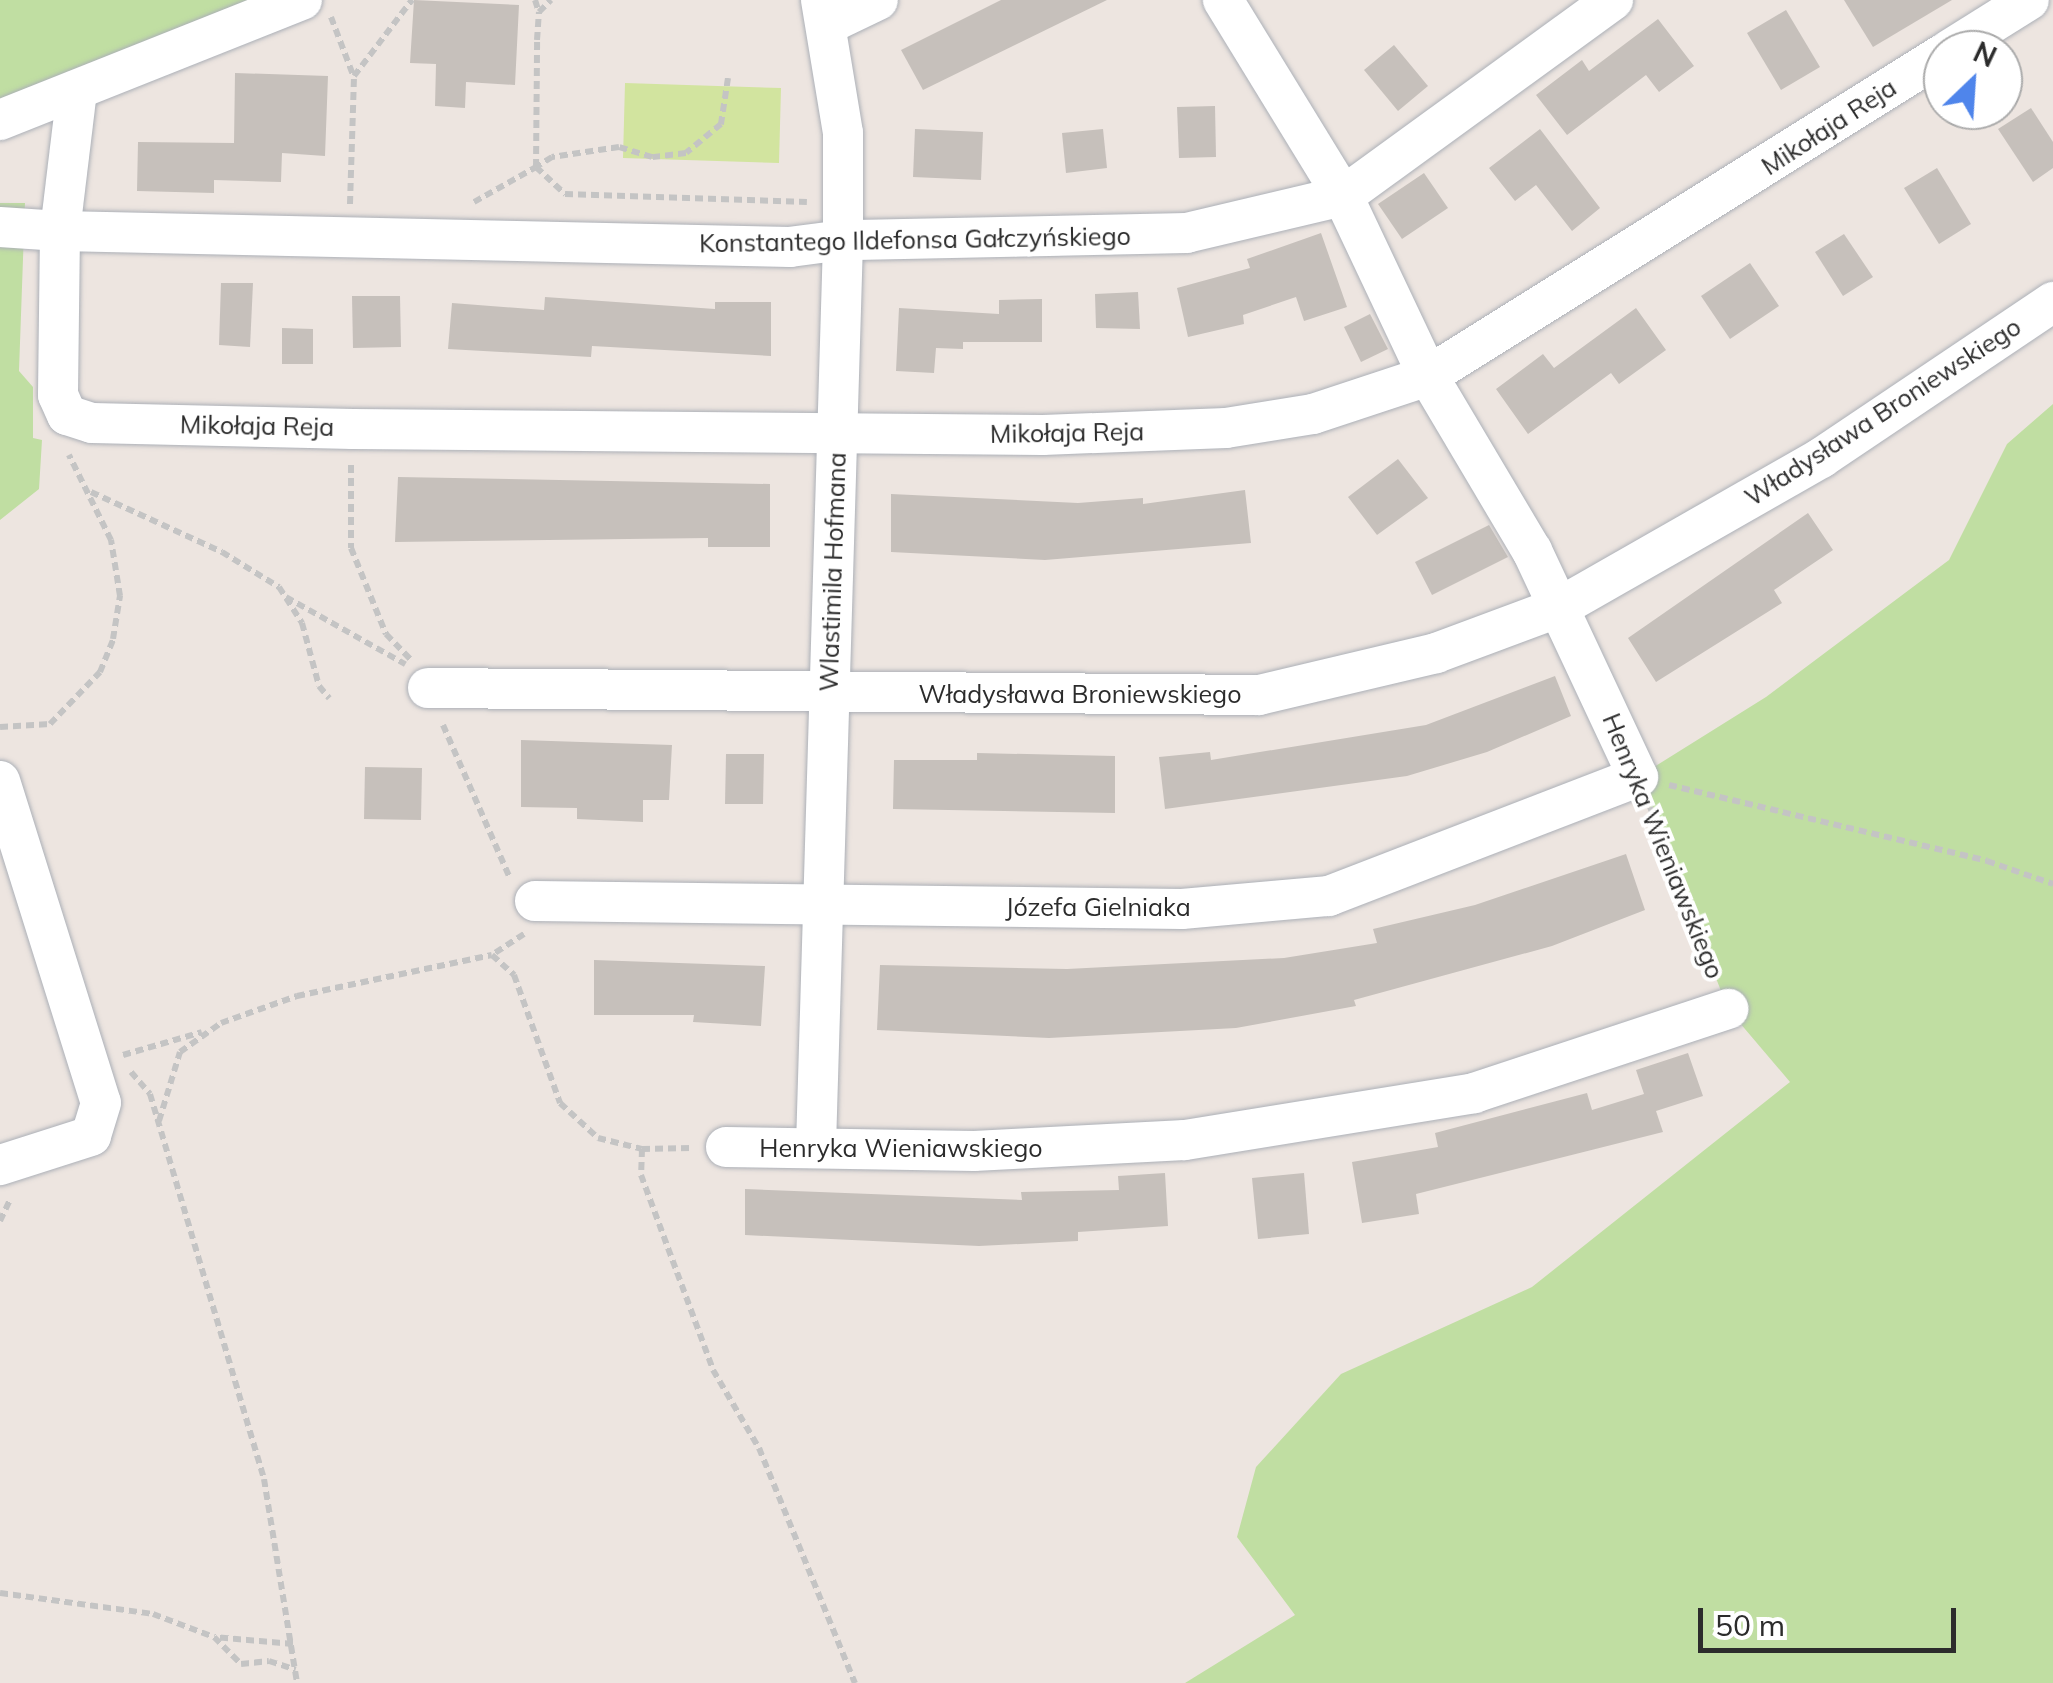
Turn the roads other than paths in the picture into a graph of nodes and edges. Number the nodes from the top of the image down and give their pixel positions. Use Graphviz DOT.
graph roads {
  1 [pos="302,0"];
  2 [pos="878,0"];
  3 [pos="1223,0"];
  4 [pos="1613,0"];
  5 [pos="2029,0"];
  6 [pos="2048,0"];
  7 [pos="2053,6"];
  8 [pos="826,11"];
  9 [pos="1981,30"];
  10 [pos="1923,66"];
  11 [pos="77,90"];
  12 [pos="0,120"];
  13 [pos="1343,196"];
  14 [pos="0,227"];
  15 [pos="60,231"];
  16 [pos="842,240"];
  17 [pos="2053,302"];
  18 [pos="1428,376"];
  19 [pos="838,433"];
  20 [pos="1560,607"];
  21 [pos="428,688"];
  22 [pos="829,690"];
  23 [pos="1638,778"];
  24 [pos="0,781"];
  25 [pos="536,901"];
  26 [pos="824,902"];
  27 [pos="1728,1009"];
  28 [pos="816,1146"];
  29 [pos="726,1147"];
  30 [pos="0,1165"];
  1 -- 11 [label="street"];
  2 -- 8 [label="street"];
  3 -- 13 [label="street, Henryka Wieniawskiego"];
  4 -- 13 [label="street, Konstantego Ildefonsa Gałczyńskiego"];
  5 -- 9 [label="street, Mikołaja Reja"];
  6 -- 7 [label="street"];
  8 -- 16 [label="street, Wlastimila Hofmana"];
  10 -- 18 [label="street, Mikołaja Reja"];
  11 -- 12 [label="street"];
  11 -- 15 [label="street"];
  13 -- 16 [label="street, Konstantego Ildefonsa Gałczyńskiego"];
  13 -- 18 [label="street, Henryka Wieniawskiego"];
  14 -- 15 [label="street, Konstantego Ildefonsa Gałczyńskiego"];
  15 -- 16 [label="street, Konstantego Ildefonsa Gałczyńskiego"];
  15 -- 19 [label="street, Mikołaja Reja"];
  16 -- 19 [label="street, Wlastimila Hofmana"];
  17 -- 20 [label="street, Władysława Broniewskiego"];
  18 -- 19 [label="street, Mikołaja Reja"];
  18 -- 20 [label="street, Henryka Wieniawskiego"];
  19 -- 22 [label="street, Wlastimila Hofmana"];
  20 -- 22 [label="street, Władysława Broniewskiego"];
  20 -- 23 [label="street, Henryka Wieniawskiego"];
  21 -- 22 [label="street, Władysława Broniewskiego"];
  22 -- 26 [label="street, Wlastimila Hofmana"];
  23 -- 26 [label="street, Józefa Gielniaka"];
  24 -- 30 [label="street"];
  25 -- 26 [label="street, Józefa Gielniaka"];
  26 -- 28 [label="street, Wlastimila Hofmana"];
  27 -- 28 [label="street, Henryka Wieniawskiego"];
  28 -- 29 [label="street, Henryka Wieniawskiego"];
}
